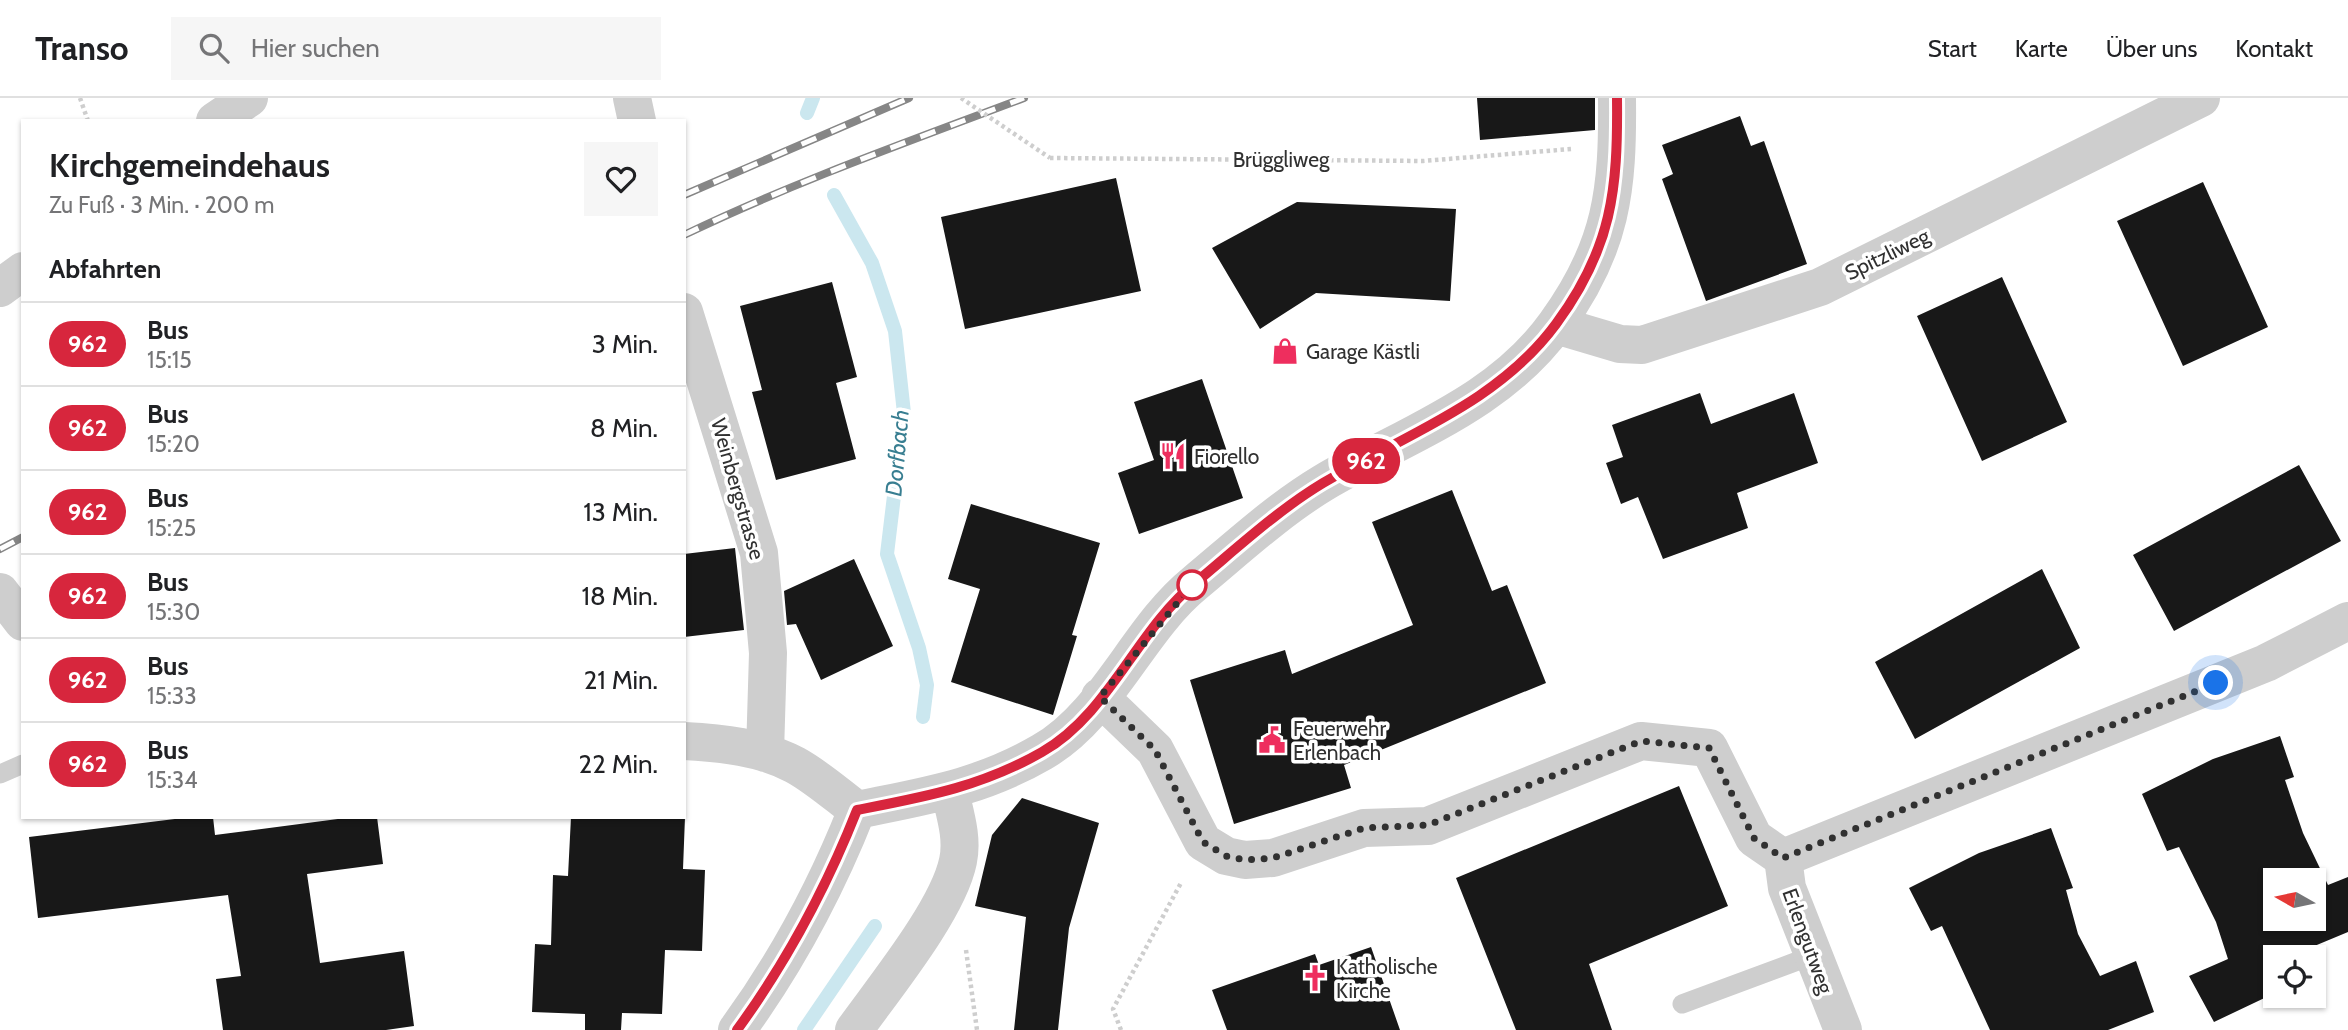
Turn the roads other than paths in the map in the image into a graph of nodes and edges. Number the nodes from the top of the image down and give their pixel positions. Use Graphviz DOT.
graph roads {
  1 [pos="249,98"];
  2 [pos="632,98"];
  3 [pos="1617,98"];
  4 [pos="2201,98"];
  5 [pos="218,119"];
  6 [pos="637,119"];
  7 [pos="21,272"];
  8 [pos="0,288"];
  9 [pos="686,318"];
  10 [pos="1556,325"];
  11 [pos="0,592"];
  12 [pos="21,619"];
  13 [pos="2348,621"];
  14 [pos="1100,697"];
  15 [pos="686,741"];
  16 [pos="765,753"];
  17 [pos="21,765"];
  18 [pos="0,774"];
  19 [pos="950,792"];
  20 [pos="857,810"];
  21 [pos="1783,858"];
  22 [pos="1811,957"];
  23 [pos="1682,1004"];
  24 [pos="737,1030"];
  25 [pos="854,1030"];
  26 [pos="1843,1030"];
  1 -- 5 [label="street"];
  2 -- 6 [label="street"];
  3 -- 10 [label="street"];
  4 -- 10 [label="street, Spitzliweg"];
  7 -- 8 [label="street"];
  9 -- 16 [label="street, Weinbergstrasse"];
  10 -- 14 [label="street"];
  11 -- 12 [label="street, bridge"];
  13 -- 21 [label="street"];
  14 -- 19 [label="street"];
  14 -- 21 [label="street"];
  15 -- 16 [label="street"];
  16 -- 20 [label="street"];
  17 -- 18 [label="lane"];
  19 -- 20 [label="street"];
  19 -- 25 [label="street"];
  20 -- 24 [label="street"];
  21 -- 22 [label="street, Erlengutweg"];
  22 -- 23 [label="lane"];
  22 -- 26 [label="street, Erlengutweg"];
}
